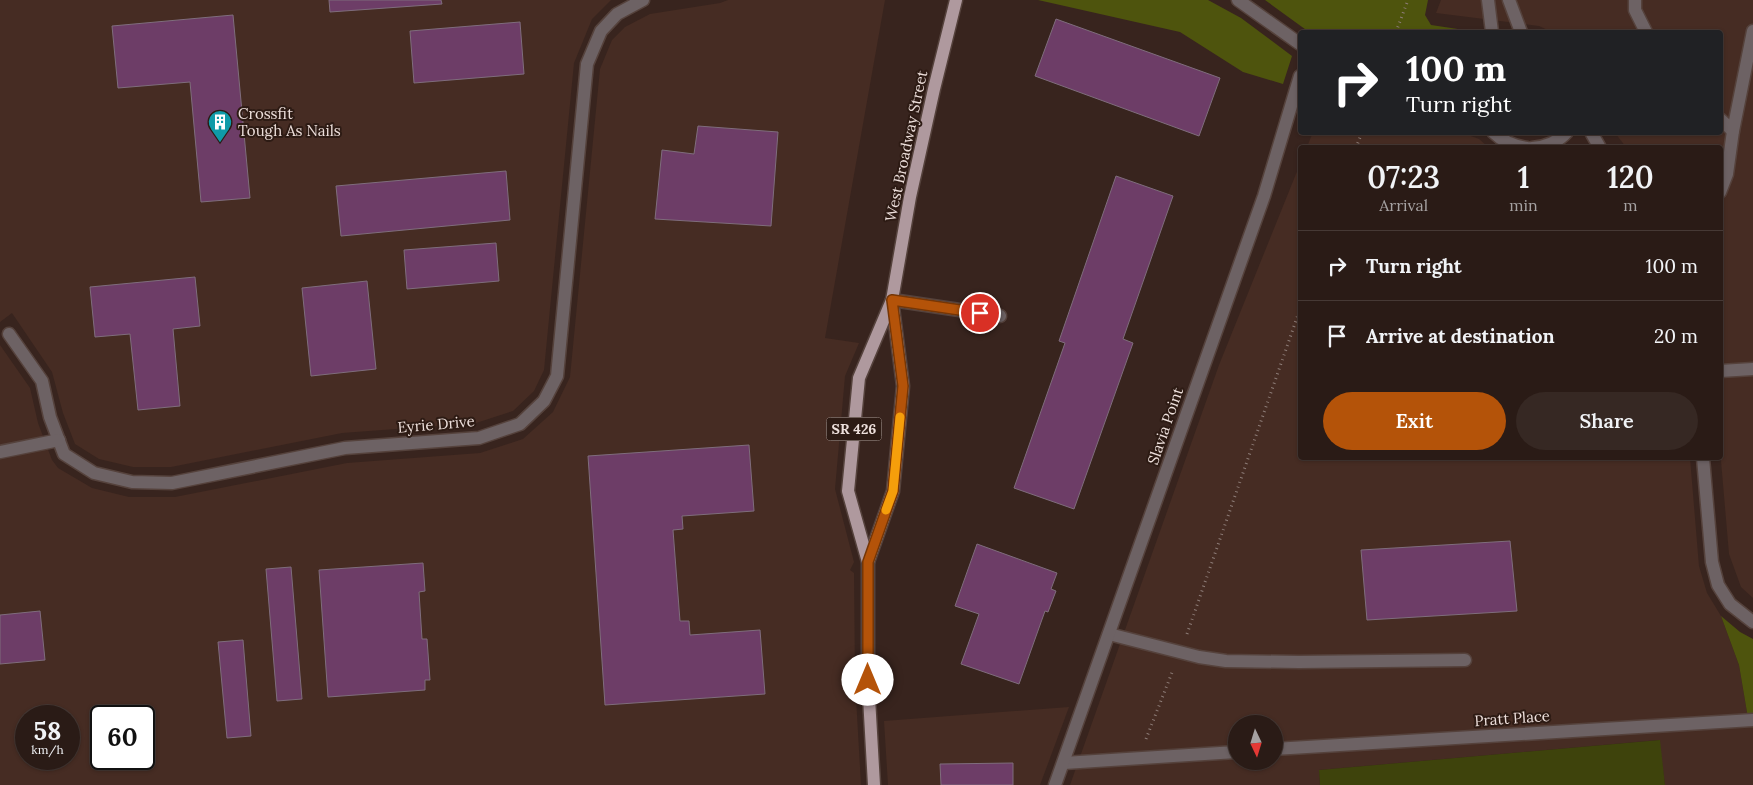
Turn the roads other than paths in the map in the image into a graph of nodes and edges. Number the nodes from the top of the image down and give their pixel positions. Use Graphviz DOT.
graph roads {
  1 [pos="644,0"];
  2 [pos="956,0"];
  3 [pos="1238,0"];
  4 [pos="1488,0"];
  5 [pos="1509,0"];
  6 [pos="1635,0"];
  7 [pos="1492,30"];
  8 [pos="1520,30"];
  9 [pos="1644,30"];
  10 [pos="1753,31"];
  11 [pos="1298,43"];
  12 [pos="1298,83"];
  13 [pos="1723,122"];
  14 [pos="1733,131"];
  15 [pos="1496,135"];
  16 [pos="1564,135"];
  17 [pos="1516,145"];
  18 [pos="1556,145"];
  19 [pos="1723,184"];
  20 [pos="892,300"];
  21 [pos="1000,316"];
  22 [pos="10,334"];
  23 [pos="1753,369"];
  24 [pos="1723,371"];
  25 [pos="59,440"];
  26 [pos="0,452"];
  27 [pos="1703,460"];
  28 [pos="868,562"];
  29 [pos="1753,622"];
  30 [pos="1109,634"];
  31 [pos="1465,660"];
  32 [pos="1753,720"];
  33 [pos="1283,748"];
  34 [pos="1228,752"];
  35 [pos="1064,763"];
  36 [pos="874,785"];
  37 [pos="1055,785"];
  1 -- 25 [label="street, Eyrie Drive"];
  2 -- 20 [label="main road, West Broadway Street / SR 426"];
  3 -- 11 [label="street"];
  4 -- 7 [label="street"];
  5 -- 8 [label="street"];
  6 -- 9 [label="street"];
  10 -- 14 [label="street"];
  12 -- 30 [label="street, Slavia Point"];
  13 -- 14 [label="street"];
  14 -- 19 [label="street"];
  15 -- 17 [label="street"];
  16 -- 18 [label="street"];
  20 -- 21 [label="street"];
  20 -- 28 [label="main road, West Broadway Street / SR 426"];
  20 -- 28 [label="main road, West Broadway Street / SR 426"];
  22 -- 25 [label="street, Eyrie Drive"];
  23 -- 24 [label="street"];
  25 -- 26 [label="street"];
  27 -- 29 [label="street"];
  28 -- 36 [label="main road, West Broadway Street / SR 426"];
  30 -- 31 [label="street"];
  30 -- 35 [label="street, Slavia Point"];
  32 -- 33 [label="street, Pratt Place"];
  34 -- 35 [label="street"];
  35 -- 37 [label="street, Slavia Point"];
}
